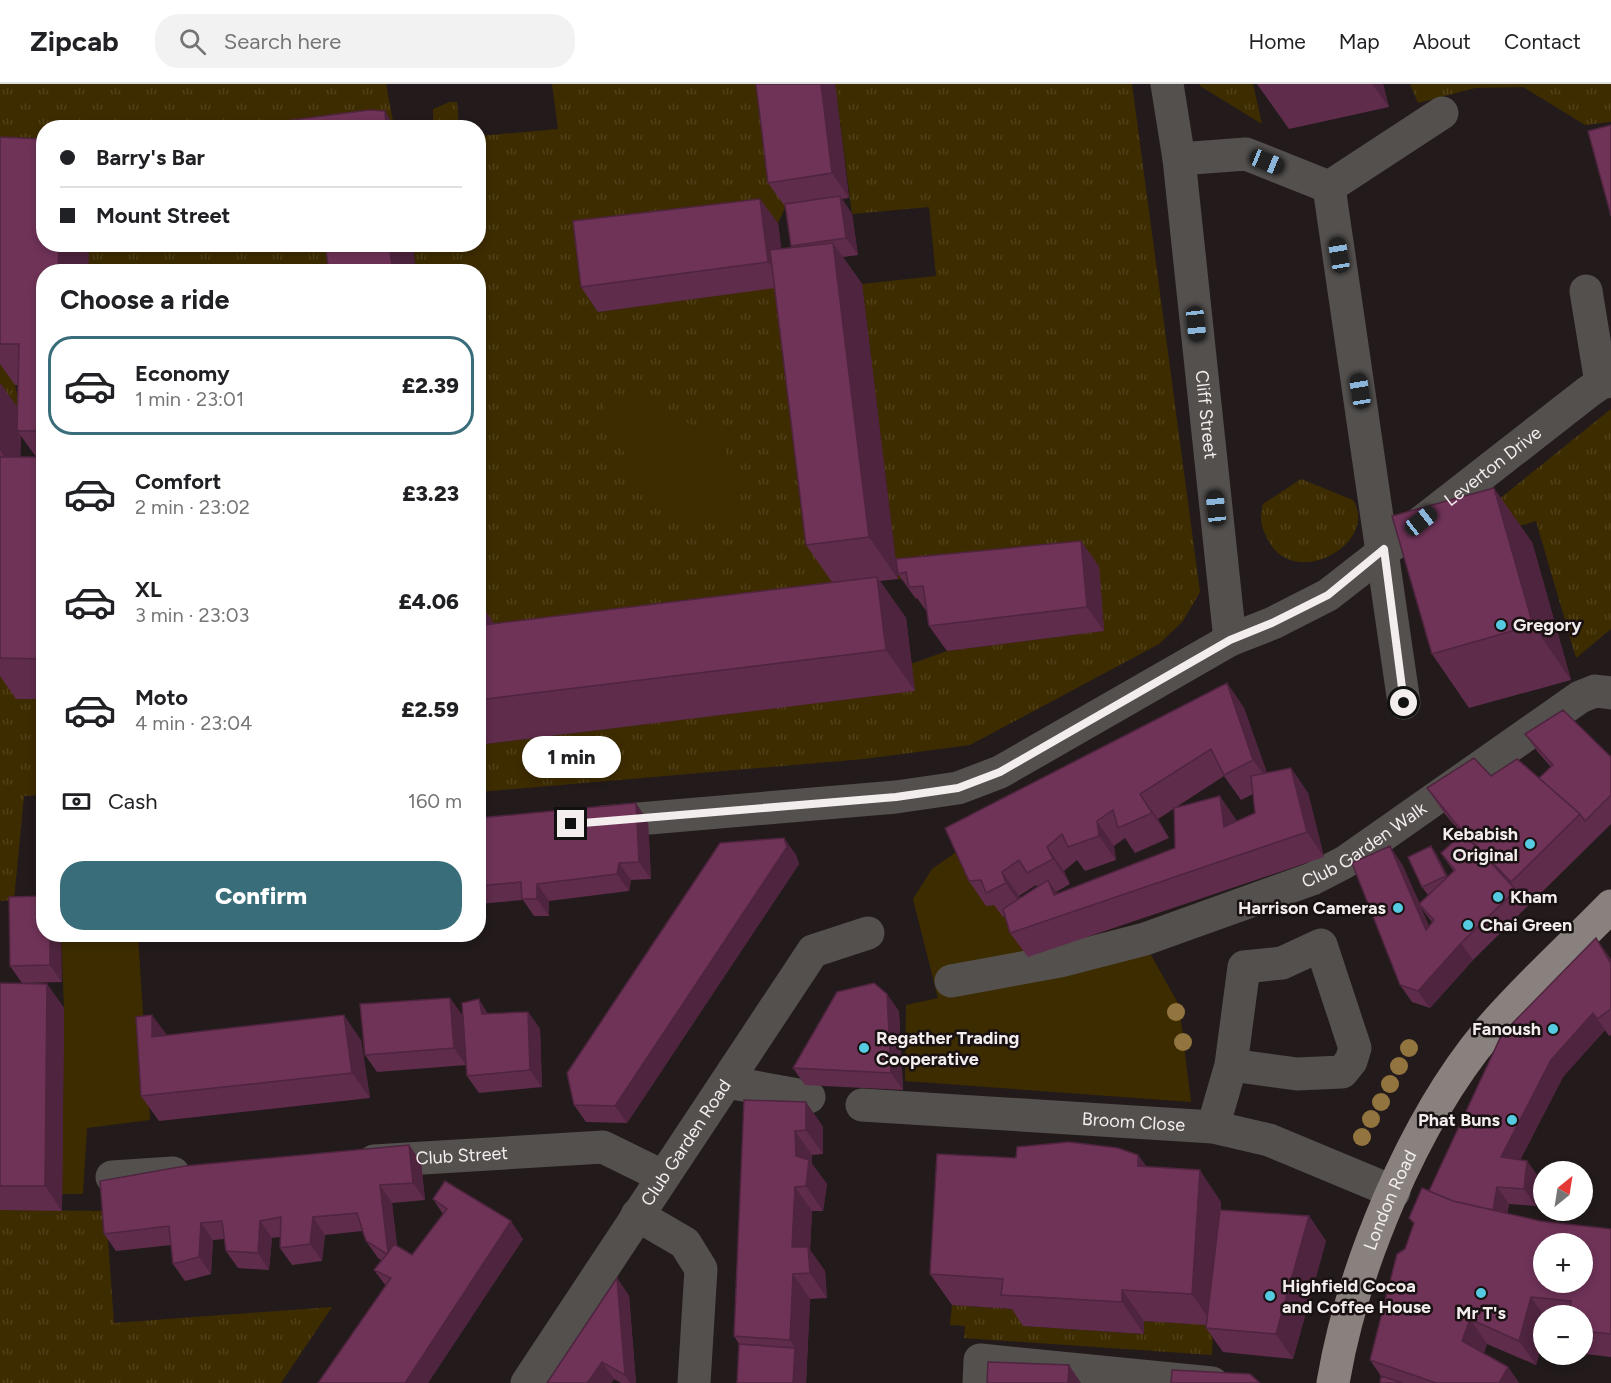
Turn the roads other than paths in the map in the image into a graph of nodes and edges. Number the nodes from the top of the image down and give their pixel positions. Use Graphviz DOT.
graph roads {
  1 [pos="1167,84"];
  2 [pos="1442,113"];
  3 [pos="1179,159"];
  4 [pos="1329,187"];
  5 [pos="1586,291"];
  6 [pos="1606,382"];
  7 [pos="1384,549"];
  8 [pos="1230,640"];
  9 [pos="1611,693"];
  10 [pos="1404,703"];
  11 [pos="574,824"];
  12 [pos="1610,908"];
  13 [pos="868,933"];
  14 [pos="951,981"];
  15 [pos="1231,1065"];
  16 [pos="727,1082"];
  17 [pos="809,1097"];
  18 [pos="862,1105"];
  19 [pos="1213,1127"];
  20 [pos="345,1162"];
  21 [pos="204,1171"];
  22 [pos="662,1176"];
  23 [pos="112,1177"];
  24 [pos="1394,1192"];
  25 [pos="637,1215"];
  26 [pos="527,1383"];
  27 [pos="694,1383"];
  28 [pos="979,1383"];
  29 [pos="1212,1383"];
  30 [pos="1333,1383"];
  1 -- 3 [label="street, Cliff Street"];
  2 -- 4 [label="street"];
  3 -- 4 [label="street"];
  3 -- 8 [label="street, Cliff Street"];
  4 -- 7 [label="street"];
  5 -- 6 [label="street, Leverton Drive"];
  6 -- 7 [label="street, Leverton Drive"];
  7 -- 8 [label="street, Leverton Drive"];
  7 -- 10 [label="street"];
  8 -- 11 [label="street"];
  9 -- 14 [label="street, Club Garden Walk"];
  12 -- 24 [label="main road, London Road"];
  13 -- 16 [label="street, Club Garden Road"];
  15 -- 15 [label="street"];
  15 -- 19 [label="street"];
  16 -- 17 [label="street"];
  16 -- 22 [label="street, Club Garden Road"];
  18 -- 19 [label="street, Broom Close"];
  19 -- 24 [label="street, Broom Close"];
  20 -- 22 [label="street, Club Street"];
  21 -- 23 [label="street"];
  22 -- 25 [label="street, Club Garden Road"];
  24 -- 30 [label="main road, London Road"];
  25 -- 26 [label="street, Club Garden Road"];
  25 -- 27 [label="street"];
  28 -- 29 [label="street"];
}
